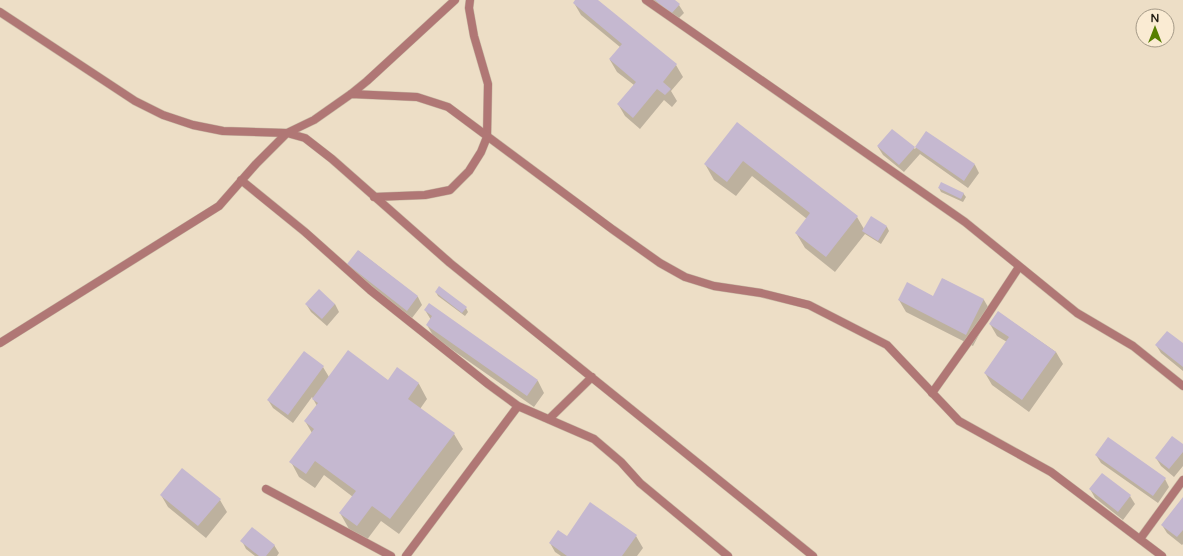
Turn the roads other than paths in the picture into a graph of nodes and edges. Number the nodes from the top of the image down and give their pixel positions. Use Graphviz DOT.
graph roads {
  1 [pos="455,0"];
  2 [pos="470,0"];
  3 [pos="646,0"];
  4 [pos="0,12"];
  5 [pos="352,94"];
  6 [pos="287,133"];
  7 [pos="487,137"];
  8 [pos="241,180"];
  9 [pos="374,197"];
  10 [pos="1019,267"];
  11 [pos="0,343"];
  12 [pos="592,377"];
  13 [pos="1183,386"];
  14 [pos="932,394"];
  15 [pos="518,406"];
  16 [pos="549,419"];
  17 [pos="1183,480"];
  18 [pos="266,489"];
  19 [pos="1140,539"];
  20 [pos="391,556"];
  21 [pos="406,556"];
  22 [pos="728,556"];
  23 [pos="813,556"];
  24 [pos="1162,556"];
  1 -- 5 [label="street"];
  2 -- 7 [label="street"];
  3 -- 10 [label="street"];
  4 -- 6 [label="street"];
  5 -- 6 [label="street"];
  5 -- 7 [label="street"];
  6 -- 8 [label="street"];
  6 -- 9 [label="street"];
  7 -- 9 [label="street"];
  7 -- 14 [label="street"];
  8 -- 11 [label="street"];
  8 -- 15 [label="street"];
  9 -- 12 [label="street"];
  10 -- 13 [label="street"];
  10 -- 14 [label="street"];
  12 -- 16 [label="street"];
  12 -- 23 [label="street"];
  14 -- 19 [label="street"];
  15 -- 16 [label="street"];
  15 -- 21 [label="street"];
  16 -- 22 [label="street"];
  17 -- 19 [label="street"];
  18 -- 20 [label="street"];
  19 -- 24 [label="street"];
}
